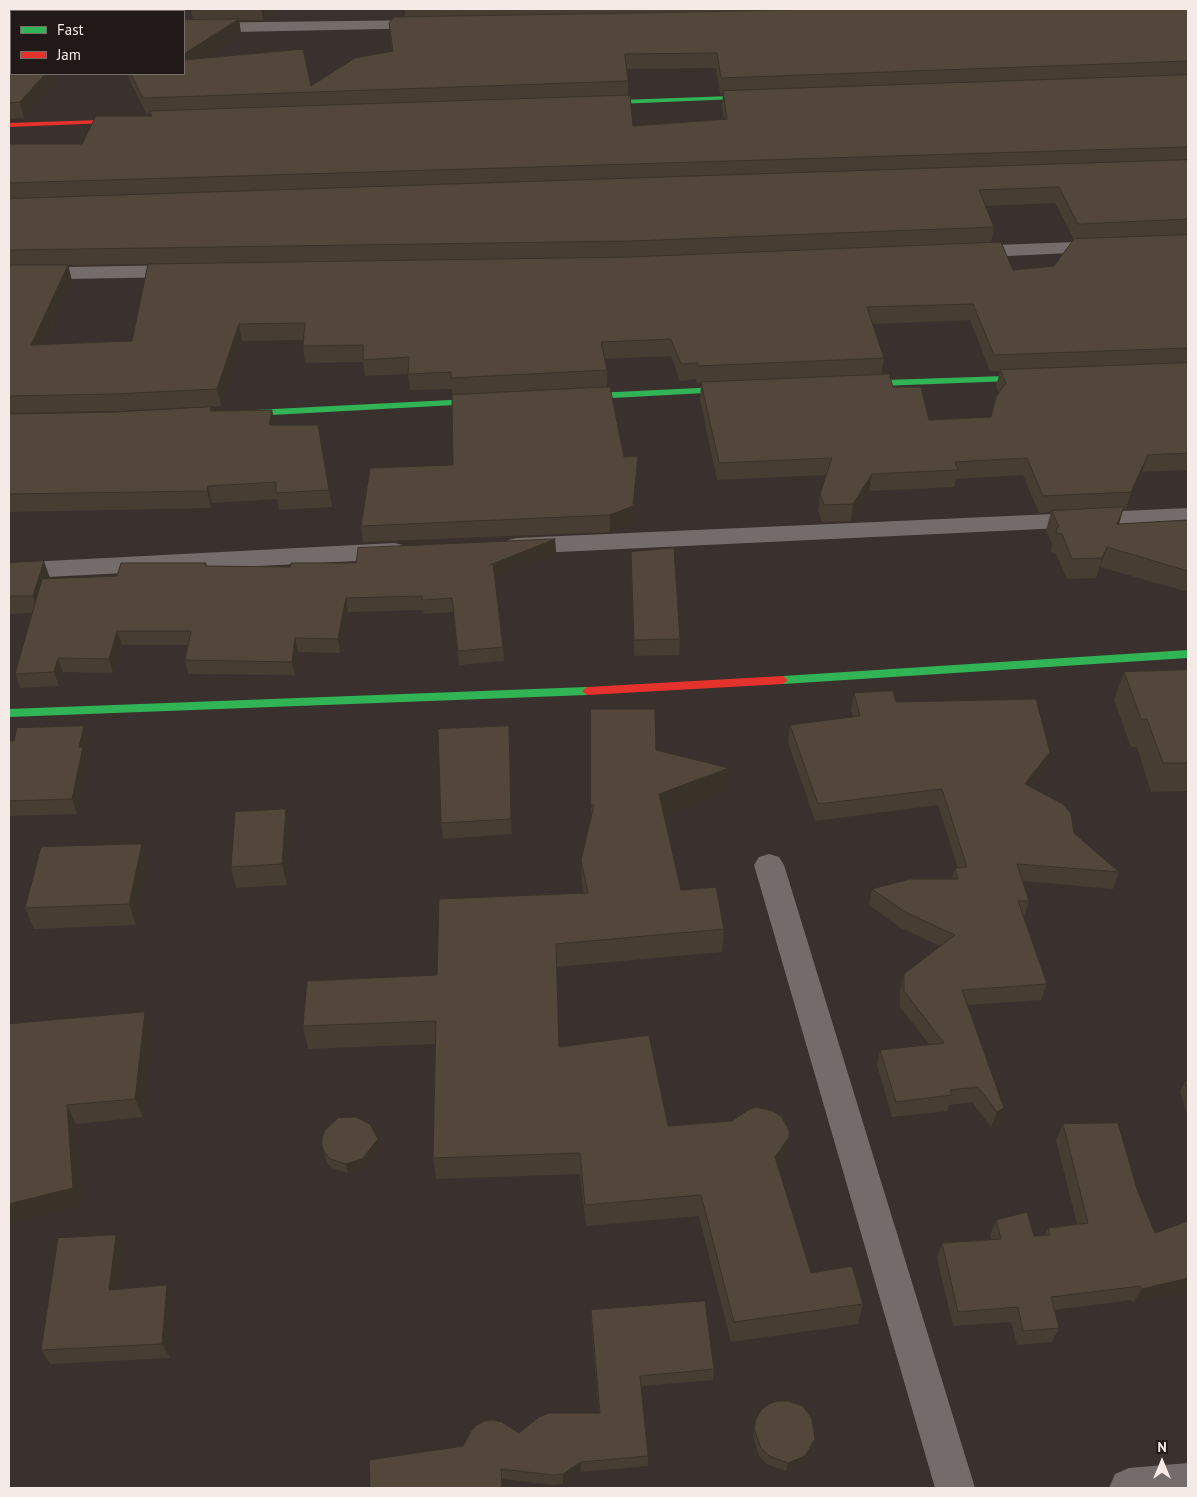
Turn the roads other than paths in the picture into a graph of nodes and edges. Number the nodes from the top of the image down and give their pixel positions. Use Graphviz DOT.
graph roads {
  1 [pos="442,24"];
  2 [pos="185,28"];
  3 [pos="773,97"];
  4 [pos="585,104"];
  5 [pos="138,120"];
  6 [pos="9,125"];
  7 [pos="1119,246"];
  8 [pos="949,252"];
  9 [pos="201,271"];
  10 [pos="9,274"];
  11 [pos="1050,377"];
  12 [pos="841,385"];
  13 [pos="752,388"];
  14 [pos="564,398"];
  15 [pos="505,400"];
  16 [pos="228,414"];
  17 [pos="1188,515"];
  18 [pos="493,547"];
  19 [pos="413,550"];
  20 [pos="9,571"];
  21 [pos="1188,654"];
  22 [pos="9,712"];
  23 [pos="769,865"];
  24 [pos="1188,1483"];
  25 [pos="955,1488"];
  26 [pos="1129,1488"];
  1 -- 2 [label="street"];
  3 -- 4 [label="street"];
  5 -- 6 [label="street"];
  7 -- 8 [label="street"];
  9 -- 10 [label="street"];
  11 -- 12 [label="street"];
  13 -- 14 [label="street"];
  15 -- 16 [label="street"];
  17 -- 18 [label="street"];
  19 -- 20 [label="street"];
  21 -- 22 [label="street"];
  23 -- 25 [label="street"];
  24 -- 26 [label="street"];
}
